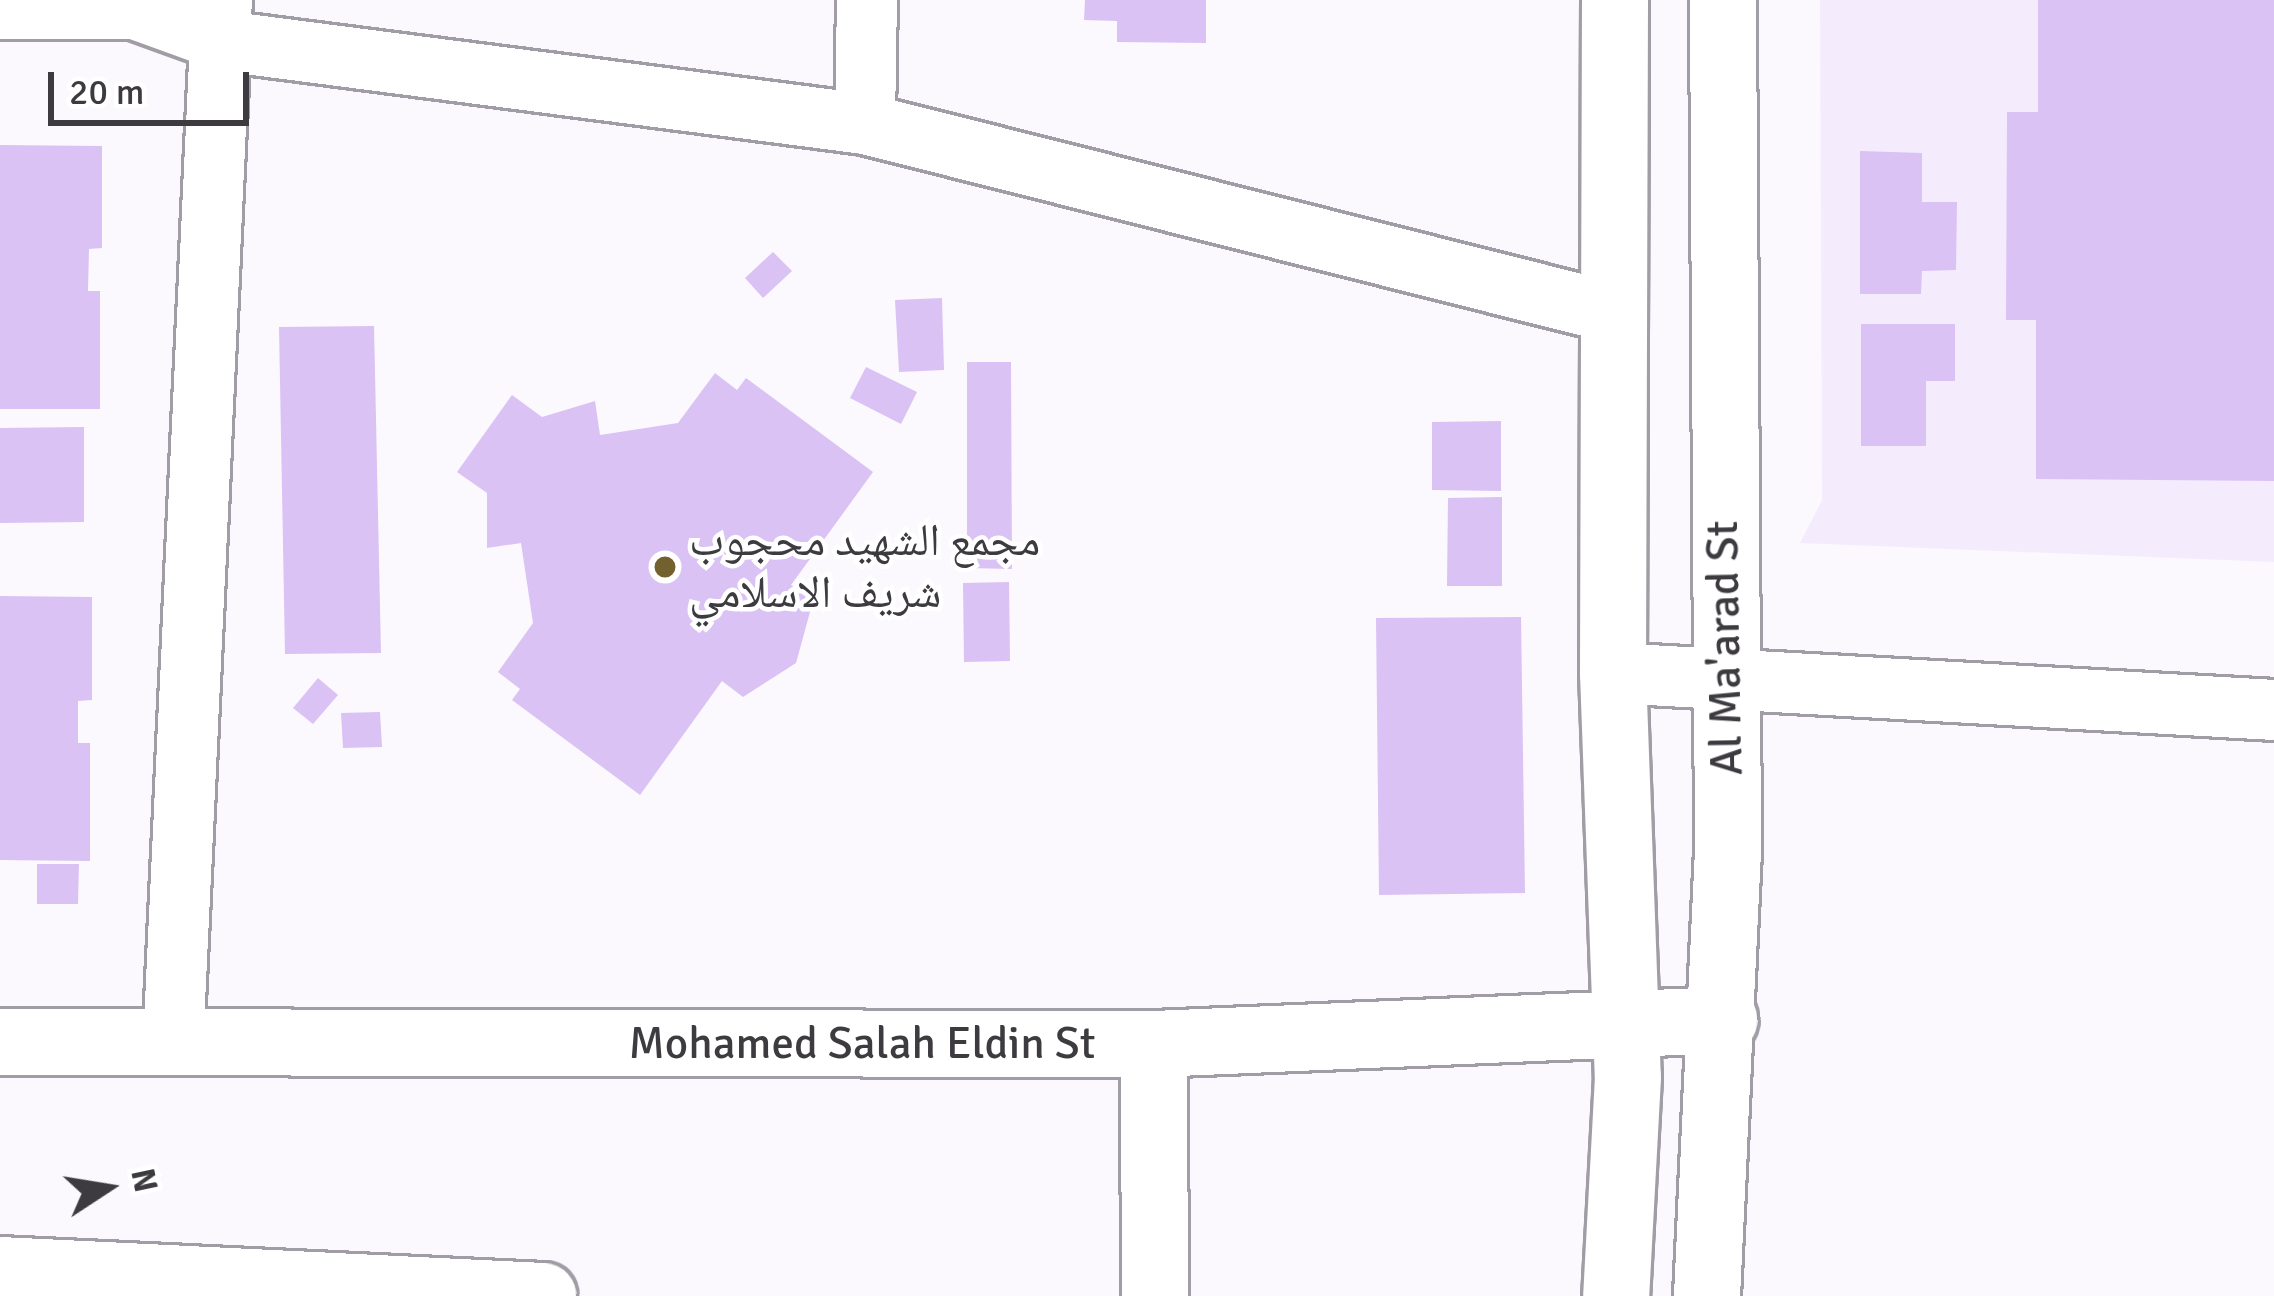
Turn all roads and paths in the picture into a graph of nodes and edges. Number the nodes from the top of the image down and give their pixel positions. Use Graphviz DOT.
graph roads {
  1 [pos="867,0"];
  2 [pos="1615,0"];
  3 [pos="1723,0"];
  4 [pos="0,9"];
  5 [pos="222,21"];
  6 [pos="865,124"];
  7 [pos="1614,313"];
  8 [pos="1612,673"];
  9 [pos="1723,676"];
  10 [pos="2274,710"];
  11 [pos="1724,1020"];
  12 [pos="1623,1024"];
  13 [pos="0,1042"];
  14 [pos="1154,1044"];
  15 [pos="173,1046"];
  16 [pos="0,1270"];
  17 [pos="543,1296"];
  18 [pos="1155,1296"];
  19 [pos="1616,1296"];
  20 [pos="1707,1296"];
  1 -- 6 [label="street"];
  2 -- 7 [label="main road"];
  3 -- 9 [label="main road, Al Ma'arad St"];
  4 -- 5 [label="street"];
  5 -- 6 [label="street"];
  5 -- 15 [label="street"];
  6 -- 7 [label="street"];
  7 -- 8 [label="main road"];
  8 -- 9 [label="street"];
  8 -- 12 [label="main road"];
  9 -- 10 [label="street"];
  9 -- 11 [label="main road, Al Ma'arad St"];
  11 -- 12 [label="main road, Mohamed Salah Eldin St"];
  11 -- 20 [label="main road, Al Ma'arad St"];
  12 -- 14 [label="main road, Mohamed Salah Eldin St"];
  12 -- 19 [label="main road"];
  13 -- 15 [label="main road, Mohamed Salah Eldin St"];
  14 -- 15 [label="main road, Mohamed Salah Eldin St"];
  14 -- 18 [label="main road"];
  16 -- 17 [label="main road"];
}
